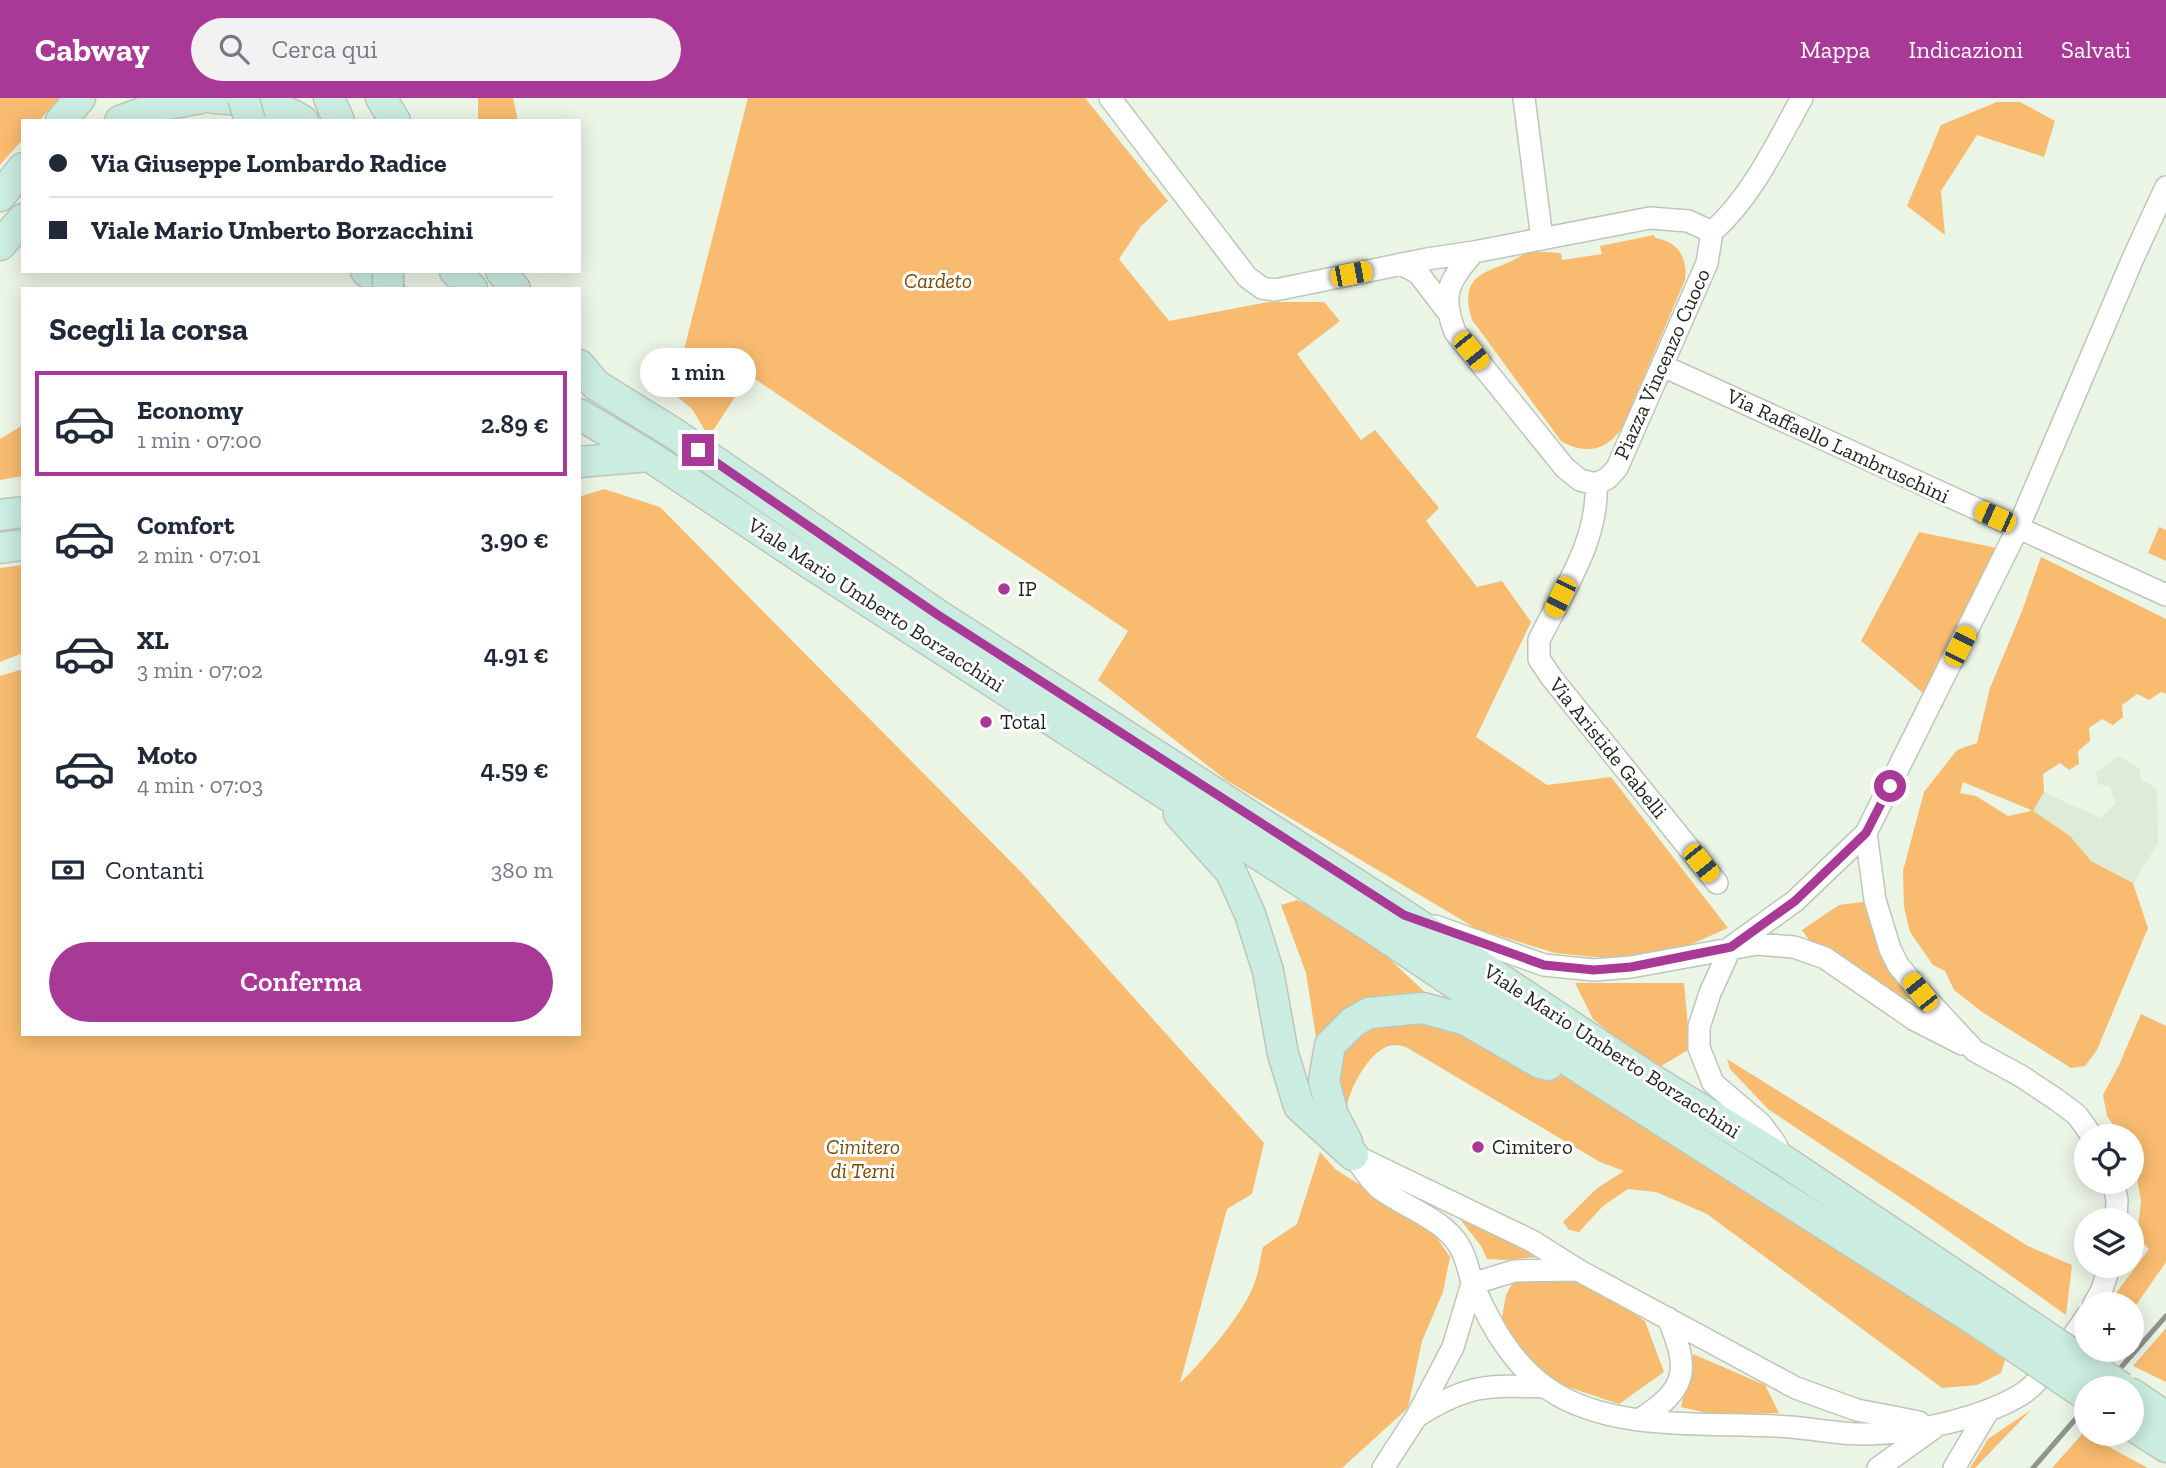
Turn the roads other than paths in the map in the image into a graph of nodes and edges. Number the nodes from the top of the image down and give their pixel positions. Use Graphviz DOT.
graph roads {
  1 [pos="80,98"];
  2 [pos="201,98"];
  3 [pos="215,98"];
  4 [pos="243,98"];
  5 [pos="329,98"];
  6 [pos="381,98"];
  7 [pos="1110,98"];
  8 [pos="1524,98"];
  9 [pos="1801,98"];
  10 [pos="63,119"];
  11 [pos="125,119"];
  12 [pos="249,119"];
  13 [pos="298,119"];
  14 [pos="338,119"];
  15 [pos="394,119"];
  16 [pos="21,170"];
  17 [pos="2166,187"];
  18 [pos="0,196"];
  19 [pos="21,221"];
  20 [pos="1712,232"];
  21 [pos="1542,239"];
  22 [pos="0,245"];
  23 [pos="1474,252"];
  24 [pos="1401,264"];
  25 [pos="368,273"];
  26 [pos="457,273"];
  27 [pos="503,273"];
  28 [pos="386,287"];
  29 [pos="470,287"];
  30 [pos="513,287"];
  31 [pos="1447,311"];
  32 [pos="1663,366"];
  33 [pos="585,375"];
  34 [pos="581,415"];
  35 [pos="649,456"];
  36 [pos="581,462"];
  37 [pos="1596,484"];
  38 [pos="21,512"];
  39 [pos="0,515"];
  40 [pos="2018,528"];
  41 [pos="21,545"];
  42 [pos="0,548"];
  43 [pos="2166,595"];
  44 [pos="1151,783"];
  45 [pos="1866,833"];
  46 [pos="1717,883"];
  47 [pos="1404,915"];
  48 [pos="1731,947"];
  49 [pos="1975,1051"];
  50 [pos="1583,1069"];
  51 [pos="2083,1124"];
  52 [pos="1353,1155"];
  53 [pos="1783,1160"];
  54 [pos="1578,1270"];
  55 [pos="1472,1284"];
  56 [pos="1668,1318"];
  57 [pos="1995,1318"];
  58 [pos="2074,1333"];
  59 [pos="2086,1376"];
  60 [pos="2074,1385"];
  61 [pos="1546,1387"];
  62 [pos="1989,1410"];
  63 [pos="1417,1416"];
  64 [pos="2144,1417"];
  65 [pos="1639,1420"];
  66 [pos="1938,1425"];
  67 [pos="2166,1447"];
  68 [pos="1383,1468"];
  69 [pos="1878,1468"];
  70 [pos="1954,1468"];
  1 -- 10 [label="main road"];
  2 -- 11 [label="main road"];
  3 -- 13 [label="main road"];
  4 -- 12 [label="main road, bridge"];
  5 -- 14 [label="main road"];
  6 -- 15 [label="main road"];
  7 -- 24 [label="street"];
  8 -- 21 [label="street"];
  9 -- 20 [label="street"];
  16 -- 18 [label="main road"];
  17 -- 40 [label="street"];
  19 -- 22 [label="main road"];
  20 -- 21 [label="street"];
  20 -- 32 [label="street, Piazza Vincenzo Cuoco"];
  21 -- 23 [label="street"];
  23 -- 24 [label="street"];
  23 -- 31 [label="street"];
  24 -- 31 [label="street"];
  25 -- 28 [label="main road"];
  26 -- 29 [label="main road"];
  27 -- 30 [label="main road"];
  31 -- 37 [label="street"];
  32 -- 37 [label="street, Piazza Vincenzo Cuoco"];
  32 -- 40 [label="street, Via Raffaello Lambruschini"];
  33 -- 47 [label="main road, Viale Mario Umberto Borzacchini"];
  34 -- 35 [label="main road, Viale Mario Umberto Borzacchini"];
  35 -- 36 [label="main road"];
  35 -- 44 [label="main road, Viale Mario Umberto Borzacchini"];
  37 -- 46 [label="street, Via Aristide Gabelli"];
  38 -- 39 [label="main road"];
  40 -- 43 [label="street, Via Raffaello Lambruschini"];
  40 -- 45 [label="street"];
  41 -- 42 [label="main road"];
  44 -- 50 [label="main road, Viale Mario Umberto Borzacchini"];
  44 -- 52 [label="main road"];
  45 -- 48 [label="street"];
  45 -- 49 [label="street"];
  47 -- 48 [label="street"];
  47 -- 53 [label="main road, Viale Mario Umberto Borzacchini"];
  48 -- 49 [label="street"];
  48 -- 53 [label="street"];
  49 -- 51 [label="street"];
  50 -- 52 [label="main road"];
  50 -- 57 [label="main road, Viale Mario Umberto Borzacchini"];
  52 -- 54 [label="street"];
  52 -- 55 [label="street"];
  53 -- 57 [label="main road, Viale Mario Umberto Borzacchini"];
  54 -- 55 [label="street"];
  54 -- 56 [label="street"];
  55 -- 61 [label="street"];
  55 -- 63 [label="street"];
  56 -- 65 [label="street"];
  56 -- 66 [label="street"];
  57 -- 59 [label="main road, Viale Mario Umberto Borzacchini, bridge"];
  57 -- 60 [label="main road, Viale Mario Umberto Borzacchini, bridge"];
  58 -- 62 [label="street"];
  61 -- 63 [label="street"];
  61 -- 65 [label="street"];
  62 -- 66 [label="street"];
  62 -- 70 [label="street"];
  63 -- 68 [label="street"];
  64 -- 67 [label="main road, Viale Mario Umberto Borzacchini"];
  65 -- 66 [label="street"];
  66 -- 69 [label="street"];
}
